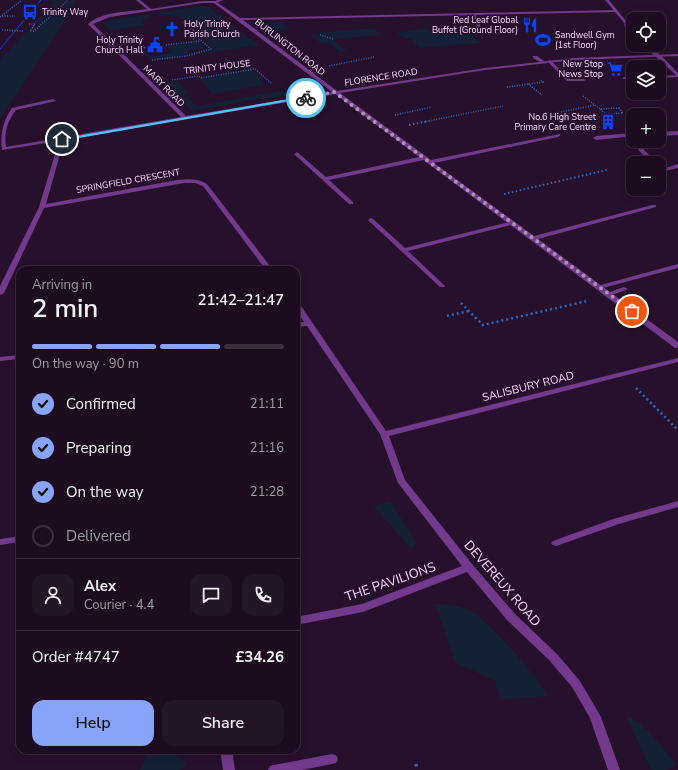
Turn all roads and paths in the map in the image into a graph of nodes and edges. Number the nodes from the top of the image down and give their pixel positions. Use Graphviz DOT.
graph roads {
  1 [pos="22,0"];
  2 [pos="68,0"];
  3 [pos="138,0"];
  4 [pos="222,0"];
  5 [pos="607,0"];
  6 [pos="215,2"];
  7 [pos="150,10"];
  8 [pos="616,11"];
  9 [pos="473,14"];
  10 [pos="1,16"];
  11 [pos="15,16"];
  12 [pos="239,19"];
  13 [pos="625,22"];
  14 [pos="29,24"];
  15 [pos="227,27"];
  16 [pos="2,30"];
  17 [pos="23,31"];
  18 [pos="482,33"];
  19 [pos="316,34"];
  20 [pos="197,37"];
  21 [pos="193,39"];
  22 [pos="333,39"];
  23 [pos="201,41"];
  24 [pos="166,45"];
  25 [pos="137,48"];
  26 [pos="149,51"];
  27 [pos="189,51"];
  28 [pos="653,52"];
  29 [pos="655,52"];
  30 [pos="192,54"];
  31 [pos="657,55"];
  32 [pos="678,55"];
  33 [pos="374,57"];
  34 [pos="535,57"];
  35 [pos="148,60"];
  36 [pos="550,60"];
  37 [pos="542,62"];
  38 [pos="327,66"];
  39 [pos="678,76"];
  40 [pos="666,77"];
  41 [pos="584,80"];
  42 [pos="171,81"];
  43 [pos="271,83"];
  44 [pos="528,84"];
  45 [pos="334,92"];
  46 [pos="580,94"];
  47 [pos="542,95"];
  48 [pos="53,101"];
  49 [pos="595,105"];
  50 [pos="503,106"];
  51 [pos="432,107"];
  52 [pos="600,109"];
  53 [pos="556,113"];
  54 [pos="395,115"];
  55 [pos="186,118"];
  56 [pos="403,126"];
  57 [pos="678,133"];
  58 [pos="666,134"];
  59 [pos="558,135"];
  60 [pos="626,136"];
  61 [pos="596,138"];
  62 [pos="62,139"];
  63 [pos="641,150"];
  64 [pos="297,154"];
  65 [pos="639,156"];
  66 [pos="647,156"];
  67 [pos="424,158"];
  68 [pos="431,162"];
  69 [pos="678,166"];
  70 [pos="666,169"];
  71 [pos="607,170"];
  72 [pos="326,179"];
  73 [pos="498,196"];
  74 [pos="351,203"];
  75 [pos="654,206"];
  76 [pos="42,207"];
  77 [pos="371,220"];
  78 [pos="513,223"];
  79 [pos="534,238"];
  80 [pos="404,250"];
  81 [pos="267,266"];
  82 [pos="678,266"];
  83 [pos="442,286"];
  84 [pos="599,287"];
  85 [pos="624,289"];
  86 [pos="0,293"];
  87 [pos="609,294"];
  88 [pos="588,301"];
  89 [pos="462,303"];
  90 [pos="300,310"];
  91 [pos="469,311"];
  92 [pos="447,316"];
  93 [pos="310,324"];
  94 [pos="300,325"];
  95 [pos="678,346"];
  96 [pos="16,357"];
  97 [pos="0,359"];
  98 [pos="678,360"];
  99 [pos="633,384"];
  100 [pos="678,430"];
  101 [pos="384,434"];
  102 [pos="678,504"];
  103 [pos="16,540"];
  104 [pos="0,542"];
  105 [pos="556,543"];
  106 [pos="469,568"];
  107 [pos="300,621"];
  108 [pos="227,754"];
  109 [pos="332,759"];
  110 [pos="416,764"];
  111 [pos="229,770"];
  112 [pos="274,770"];
  113 [pos="417,770"];
  114 [pos="614,770"];
  1 -- 10 [label="path"];
  2 -- 14 [label="path"];
  3 -- 7 [label="street"];
  4 -- 6 [label="street"];
  5 -- 8 [label="street"];
  6 -- 7 [label="street"];
  6 -- 12 [label="street, BURLINGTON ROAD"];
  7 -- 55 [label="street, MARY ROAD"];
  8 -- 9 [label="street"];
  8 -- 13 [label="street"];
  9 -- 12 [label="street"];
  9 -- 18 [label="street"];
  10 -- 11 [label="path"];
  12 -- 45 [label="street, BURLINGTON ROAD"];
  15 -- 20 [label="path"];
  16 -- 17 [label="path"];
  19 -- 22 [label="path"];
  20 -- 21 [label="path"];
  20 -- 23 [label="path"];
  23 -- 24 [label="path"];
  23 -- 30 [label="path"];
  25 -- 26 [label="path"];
  27 -- 30 [label="path"];
  28 -- 31 [label="street"];
  29 -- 31 [label="street"];
  30 -- 35 [label="path"];
  31 -- 32 [label="street, FLORENCE ROAD"];
  31 -- 36 [label="street, FLORENCE ROAD"];
  31 -- 39 [label="street"];
  33 -- 38 [label="path"];
  34 -- 37 [label="street"];
  36 -- 37 [label="street, FLORENCE ROAD"];
  36 -- 41 [label="street"];
  37 -- 45 [label="street, FLORENCE ROAD"];
  39 -- 40 [label="street"];
  42 -- 43 [label="path, TRINITY HOUSE"];
  44 -- 47 [label="path"];
  45 -- 55 [label="street, FLORENCE ROAD"];
  45 -- 67 [label="street, BURLINGTON ROAD"];
  46 -- 49 [label="path"];
  48 -- 62 [label="street, FLORENCE ROAD"];
  49 -- 52 [label="path"];
  49 -- 53 [label="path"];
  50 -- 56 [label="path"];
  51 -- 54 [label="path"];
  52 -- 52 [label="path"];
  55 -- 62 [label="street, FLORENCE ROAD"];
  57 -- 58 [label="street"];
  59 -- 68 [label="street"];
  60 -- 61 [label="street"];
  62 -- 76 [label="street"];
  63 -- 65 [label="street"];
  63 -- 66 [label="street"];
  64 -- 72 [label="street"];
  67 -- 68 [label="street, BURLINGTON ROAD"];
  67 -- 72 [label="street"];
  68 -- 78 [label="street, BURLINGTON ROAD"];
  69 -- 70 [label="street"];
  71 -- 73 [label="path"];
  72 -- 74 [label="street"];
  75 -- 79 [label="street"];
  76 -- 81 [label="street, SPRINGFIELD CRESCENT"];
  76 -- 86 [label="street"];
  77 -- 80 [label="street"];
  78 -- 79 [label="street, BURLINGTON ROAD"];
  78 -- 80 [label="street"];
  79 -- 84 [label="street, BURLINGTON ROAD"];
  80 -- 83 [label="street"];
  82 -- 84 [label="street"];
  84 -- 87 [label="street, BURLINGTON ROAD"];
  85 -- 87 [label="street"];
  87 -- 95 [label="street, BURLINGTON ROAD"];
  88 -- 91 [label="path"];
  89 -- 91 [label="path"];
  90 -- 93 [label="street"];
  91 -- 92 [label="path"];
  93 -- 94 [label="street"];
  93 -- 101 [label="street"];
  96 -- 97 [label="street"];
  98 -- 101 [label="street, SALISBURY ROAD"];
  99 -- 100 [label="path"];
  101 -- 106 [label="street, DEVEREUX ROAD"];
  102 -- 105 [label="street"];
  103 -- 104 [label="street"];
  106 -- 107 [label="street, THE PAVILIONS"];
  106 -- 114 [label="street, DEVEREUX ROAD"];
  108 -- 111 [label="street"];
  109 -- 112 [label="street"];
  110 -- 113 [label="path"];
}
